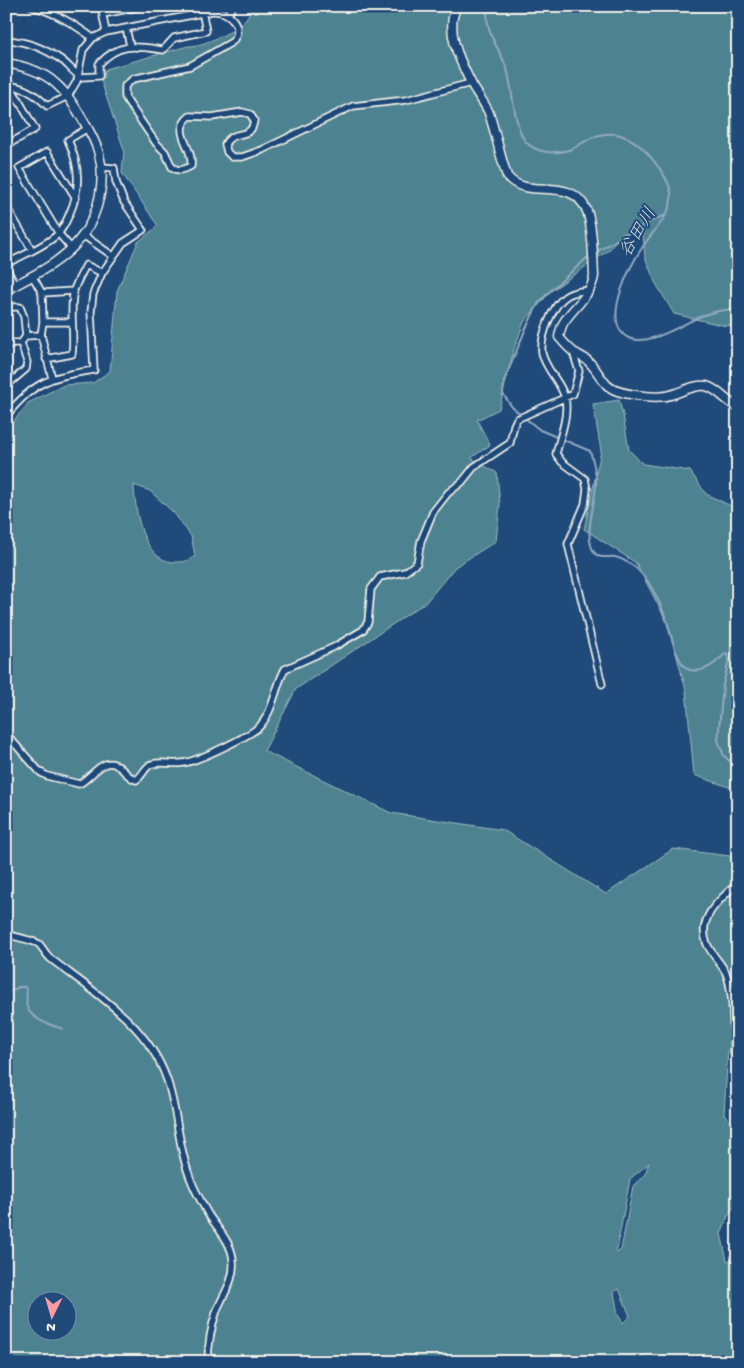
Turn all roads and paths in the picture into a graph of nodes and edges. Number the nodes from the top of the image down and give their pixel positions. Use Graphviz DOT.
graph roads {
  1 [pos="32,6"];
  2 [pos="58,6"];
  3 [pos="101,6"];
  4 [pos="143,6"];
  5 [pos="234,6"];
  6 [pos="457,6"];
  7 [pos="202,9"];
  8 [pos="56,14"];
  9 [pos="103,14"];
  10 [pos="228,14"];
  11 [pos="126,28"];
  12 [pos="106,32"];
  13 [pos="93,38"];
  14 [pos="6,40"];
  15 [pos="130,46"];
  16 [pos="6,63"];
  17 [pos="77,75"];
  18 [pos="471,83"];
  19 [pos="8,85"];
  20 [pos="68,96"];
  21 [pos="88,128"];
  22 [pos="6,143"];
  23 [pos="102,167"];
  24 [pos="76,198"];
  25 [pos="6,206"];
  26 [pos="59,234"];
  27 [pos="83,235"];
  28 [pos="71,248"];
  29 [pos="32,250"];
  30 [pos="113,256"];
  31 [pos="6,265"];
  32 [pos="102,273"];
  33 [pos="32,276"];
  34 [pos="15,285"];
  35 [pos="6,290"];
  36 [pos="590,290"];
  37 [pos="74,291"];
  38 [pos="42,293"];
  39 [pos="6,312"];
  40 [pos="43,322"];
  41 [pos="72,322"];
  42 [pos="41,335"];
  43 [pos="26,336"];
  44 [pos="21,343"];
  45 [pos="6,346"];
  46 [pos="573,352"];
  47 [pos="46,359"];
  48 [pos="52,378"];
  49 [pos="6,386"];
  50 [pos="565,397"];
  51 [pos="738,407"];
  52 [pos="6,416"];
  53 [pos="602,684"];
  54 [pos="6,734"];
  55 [pos="738,883"];
  56 [pos="6,934"];
  57 [pos="734,1054"];
  58 [pos="208,1362"];
  1 -- 8 [label="street"];
  2 -- 8 [label="street"];
  3 -- 9 [label="street"];
  4 -- 9 [label="street"];
  5 -- 10 [label="street"];
  6 -- 18 [label="main road"];
  7 -- 10 [label="street"];
  7 -- 11 [label="street"];
  7 -- 15 [label="street"];
  8 -- 13 [label="street"];
  9 -- 12 [label="street"];
  10 -- 18 [label="street"];
  11 -- 12 [label="street"];
  11 -- 15 [label="street"];
  12 -- 13 [label="street"];
  13 -- 17 [label="street"];
  14 -- 17 [label="street"];
  15 -- 17 [label="street"];
  16 -- 20 [label="main road"];
  17 -- 20 [label="street"];
  18 -- 36 [label="main road"];
  19 -- 20 [label="street"];
  19 -- 22 [label="street"];
  20 -- 21 [label="main road"];
  21 -- 23 [label="main road"];
  21 -- 24 [label="street"];
  23 -- 27 [label="main road"];
  23 -- 30 [label="street"];
  24 -- 26 [label="street"];
  24 -- 26 [label="street"];
  25 -- 29 [label="street"];
  26 -- 28 [label="street"];
  26 -- 29 [label="street"];
  27 -- 28 [label="main road"];
  27 -- 30 [label="street"];
  28 -- 33 [label="main road"];
  29 -- 31 [label="street"];
  30 -- 32 [label="street"];
  31 -- 34 [label="street"];
  32 -- 37 [label="street"];
  32 -- 48 [label="street"];
  33 -- 34 [label="main road"];
  33 -- 38 [label="street"];
  34 -- 35 [label="main road"];
  36 -- 46 [label="main road"];
  36 -- 50 [label="street"];
  37 -- 38 [label="street"];
  37 -- 41 [label="street"];
  38 -- 40 [label="street"];
  39 -- 43 [label="street"];
  40 -- 41 [label="street"];
  40 -- 42 [label="street"];
  41 -- 47 [label="street"];
  42 -- 43 [label="street"];
  42 -- 47 [label="street"];
  43 -- 44 [label="street"];
  44 -- 45 [label="street"];
  44 -- 49 [label="street"];
  46 -- 50 [label="street"];
  46 -- 51 [label="main road"];
  47 -- 48 [label="street"];
  48 -- 52 [label="street"];
  50 -- 53 [label="street"];
  50 -- 54 [label="street"];
  55 -- 57 [label="street"];
  56 -- 58 [label="street"];
}
